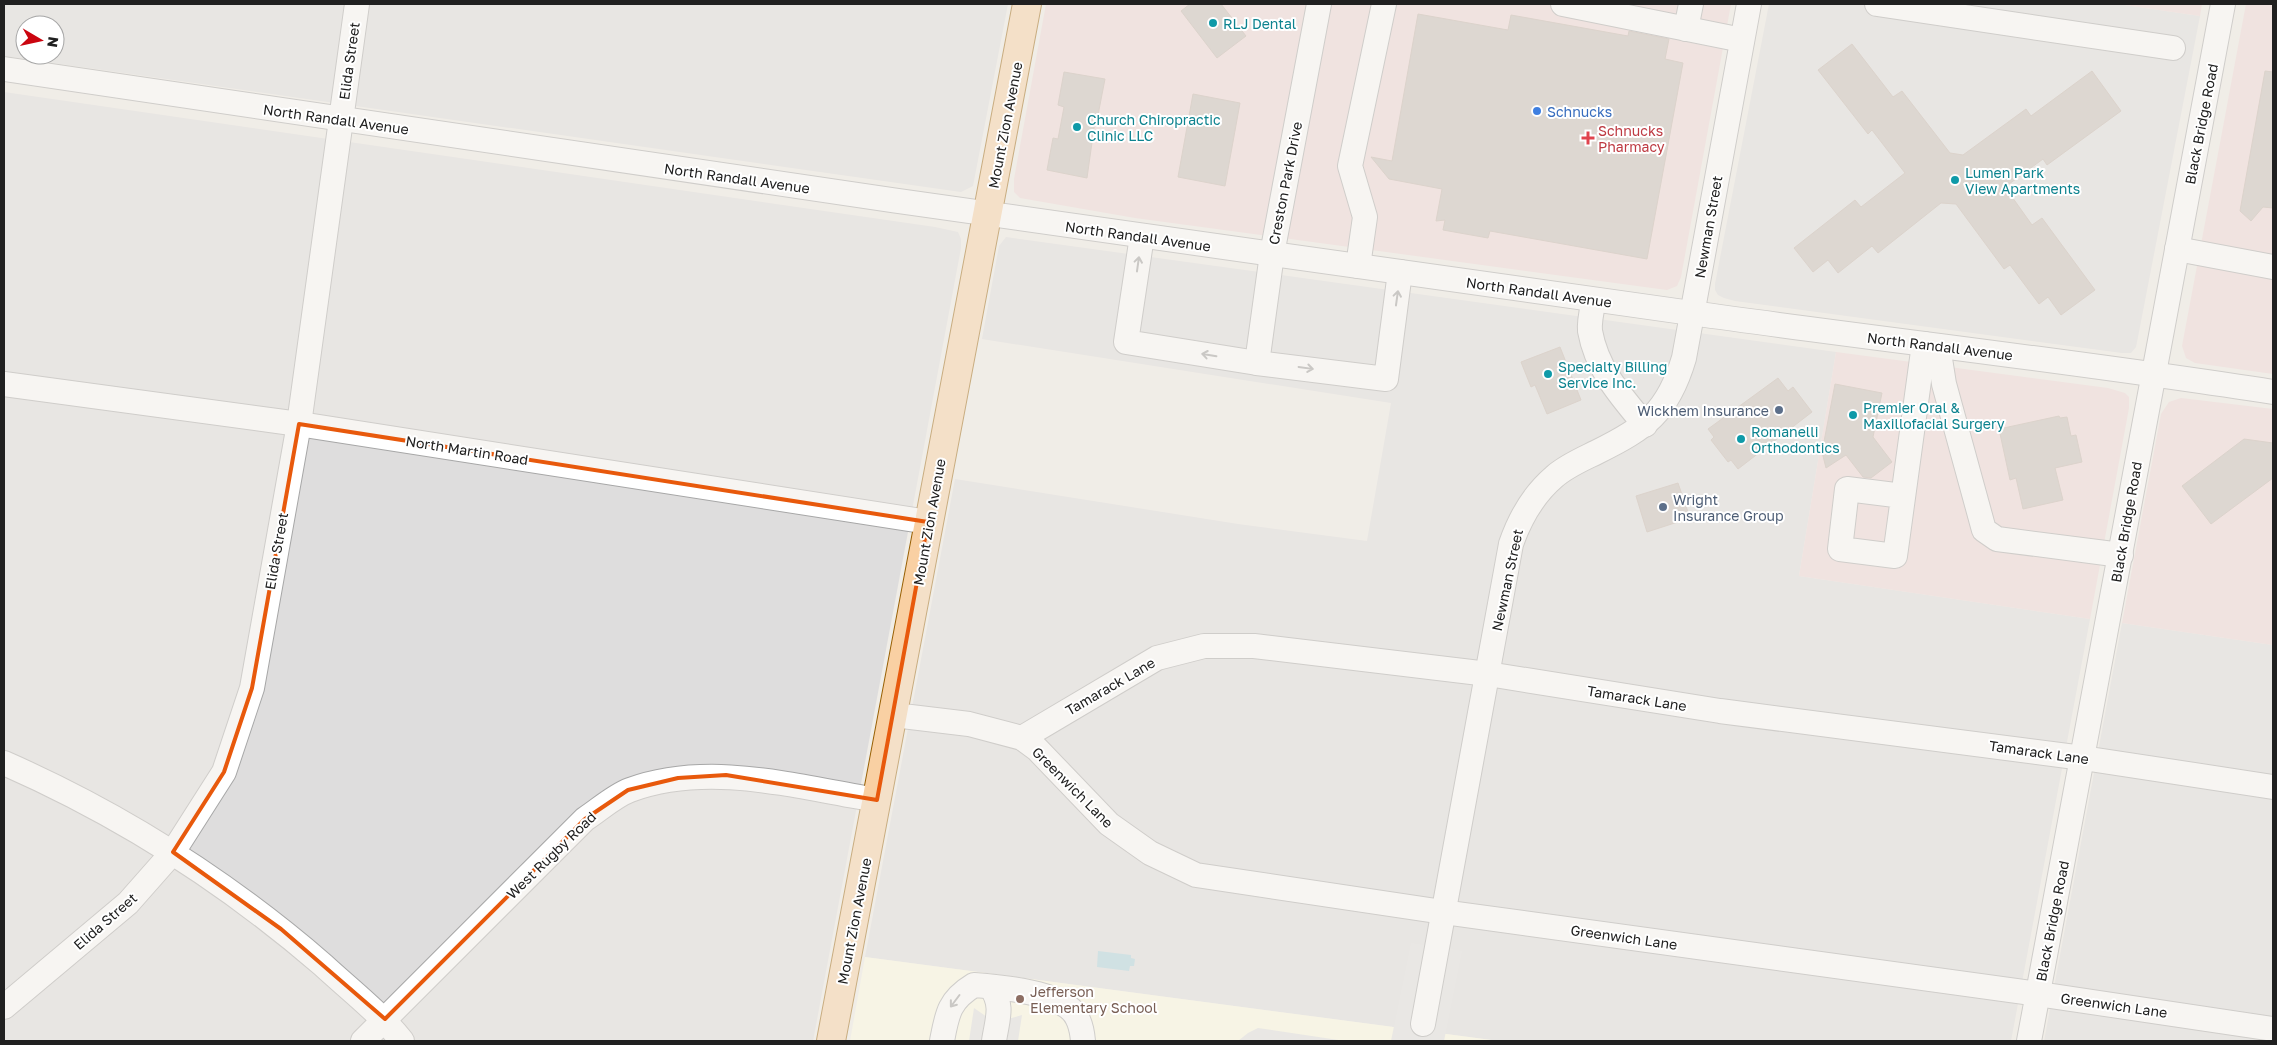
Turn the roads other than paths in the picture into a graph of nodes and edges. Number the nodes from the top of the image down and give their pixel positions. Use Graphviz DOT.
graph roads {
  1 [pos="357,4"];
  2 [pos="1027,4"];
  3 [pos="1319,4"];
  4 [pos="1384,4"];
  5 [pos="1570,4"];
  6 [pos="1690,4"];
  7 [pos="1749,4"];
  8 [pos="1877,4"];
  9 [pos="2223,4"];
  10 [pos="1629,10"];
  11 [pos="1686,29"];
  12 [pos="1742,40"];
  13 [pos="2173,48"];
  14 [pos="4,69"];
  15 [pos="341,119"];
  16 [pos="988,215"];
  17 [pos="1142,236"];
  18 [pos="2177,249"];
  19 [pos="1272,254"];
  20 [pos="1358,266"];
  21 [pos="2273,267"];
  22 [pos="1400,272"];
  23 [pos="1594,300"];
  24 [pos="1692,314"];
  25 [pos="1931,345"];
  26 [pos="1257,363"];
  27 [pos="2154,374"];
  28 [pos="4,384"];
  29 [pos="2273,392"];
  30 [pos="299,424"];
  31 [pos="1645,425"];
  32 [pos="1903,496"];
  33 [pos="928,522"];
  34 [pos="2120,555"];
  35 [pos="1488,674"];
  36 [pos="894,715"];
  37 [pos="1022,738"];
  38 [pos="2083,758"];
  39 [pos="4,763"];
  40 [pos="2273,786"];
  41 [pos="877,800"];
  42 [pos="174,852"];
  43 [pos="1443,912"];
  44 [pos="991,987"];
  45 [pos="2038,994"];
  46 [pos="4,1007"];
  47 [pos="385,1019"];
  48 [pos="1423,1024"];
  49 [pos="2273,1029"];
  50 [pos="363,1041"];
  51 [pos="402,1041"];
  52 [pos="831,1041"];
  53 [pos="942,1041"];
  54 [pos="994,1041"];
  55 [pos="1082,1041"];
  56 [pos="2029,1041"];
  1 -- 15 [label="street, Elida Street"];
  2 -- 16 [label="main road, Mount Zion Avenue"];
  3 -- 19 [label="street, Creston Park Drive"];
  4 -- 20 [label="street"];
  5 -- 10 [label="street"];
  6 -- 11 [label="street"];
  7 -- 12 [label="street, Newman Street"];
  8 -- 13 [label="street"];
  9 -- 18 [label="street, Black Bridge Road"];
  10 -- 11 [label="street"];
  11 -- 12 [label="street"];
  12 -- 24 [label="street, Newman Street"];
  14 -- 15 [label="street, North Randall Avenue"];
  15 -- 16 [label="street, North Randall Avenue"];
  15 -- 30 [label="street, Elida Street"];
  16 -- 17 [label="street, North Randall Avenue"];
  16 -- 33 [label="main road, Mount Zion Avenue"];
  17 -- 19 [label="street, North Randall Avenue"];
  26 -- 17 [label="street, one-way"];
  18 -- 21 [label="street"];
  18 -- 27 [label="street, Black Bridge Road"];
  19 -- 20 [label="street, North Randall Avenue"];
  19 -- 26 [label="street, Creston Park Drive"];
  20 -- 22 [label="street, North Randall Avenue"];
  22 -- 23 [label="street, North Randall Avenue"];
  26 -- 22 [label="street, one-way"];
  23 -- 24 [label="street, North Randall Avenue"];
  23 -- 31 [label="street"];
  24 -- 25 [label="street, North Randall Avenue"];
  24 -- 31 [label="street, Newman Street"];
  25 -- 27 [label="street, North Randall Avenue"];
  25 -- 32 [label="street"];
  25 -- 34 [label="street"];
  27 -- 29 [label="street, North Randall Avenue"];
  27 -- 34 [label="street, Black Bridge Road"];
  28 -- 30 [label="street, North Martin Road"];
  30 -- 33 [label="street, North Martin Road"];
  30 -- 42 [label="street, Elida Street"];
  31 -- 35 [label="street, Newman Street"];
  33 -- 36 [label="main road, Mount Zion Avenue"];
  34 -- 38 [label="street, Black Bridge Road"];
  35 -- 37 [label="street, Tamarack Lane"];
  35 -- 38 [label="street, Tamarack Lane"];
  35 -- 43 [label="street, Newman Street"];
  36 -- 37 [label="street"];
  36 -- 41 [label="main road, Mount Zion Avenue"];
  37 -- 43 [label="street, Greenwich Lane"];
  38 -- 40 [label="street, Tamarack Lane"];
  38 -- 45 [label="street, Black Bridge Road"];
  39 -- 42 [label="street"];
  41 -- 47 [label="street, West Rugby Road"];
  41 -- 52 [label="main road, Mount Zion Avenue"];
  42 -- 46 [label="street, Elida Street"];
  42 -- 47 [label="street"];
  43 -- 45 [label="street, Greenwich Lane"];
  43 -- 48 [label="street, Newman Street"];
  44 -- 53 [label="street, one-way"];
  44 -- 54 [label="street"];
  44 -- 55 [label="street"];
  45 -- 49 [label="street, Greenwich Lane"];
  45 -- 56 [label="street, Black Bridge Road"];
  47 -- 50 [label="street, West Rugby Road"];
  47 -- 51 [label="street"];
}
